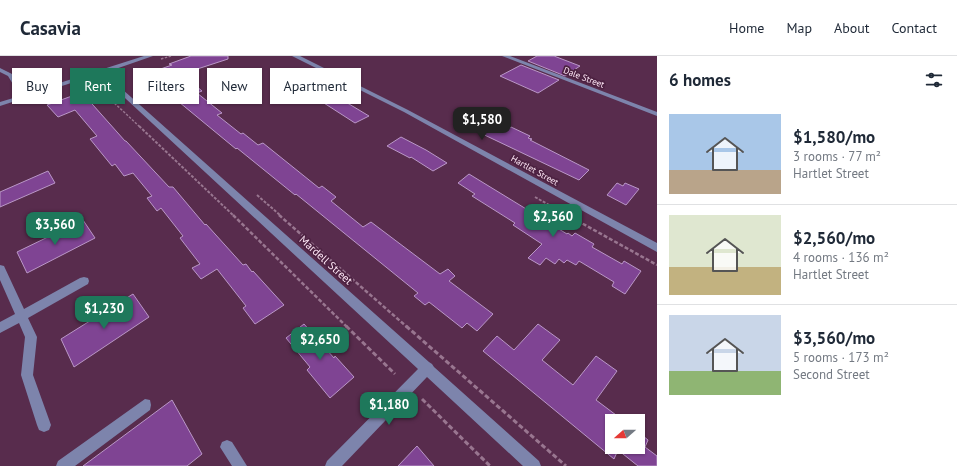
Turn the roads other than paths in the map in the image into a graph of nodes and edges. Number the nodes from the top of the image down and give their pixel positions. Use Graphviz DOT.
graph roads {
  1 [pos="150,56"];
  2 [pos="295,56"];
  3 [pos="505,56"];
  4 [pos="112,68"];
  5 [pos="0,70"];
  6 [pos="12,78"];
  7 [pos="125,95"];
  8 [pos="12,100"];
  9 [pos="0,104"];
  10 [pos="657,114"];
  11 [pos="657,248"];
  12 [pos="0,269"];
  13 [pos="84,281"];
  14 [pos="21,317"];
  15 [pos="0,328"];
  16 [pos="428,368"];
  17 [pos="145,405"];
  18 [pos="44,425"];
  19 [pos="227,447"];
  20 [pos="63,466"];
  21 [pos="240,466"];
  22 [pos="332,466"];
  23 [pos="534,466"];
  1 -- 4 [label="street"];
  2 -- 11 [label="street, Hartlet Street"];
  3 -- 10 [label="street, Dale Street"];
  5 -- 6 [label="street"];
  7 -- 16 [label="street, Mardell Street"];
  8 -- 9 [label="street"];
  12 -- 14 [label="street"];
  13 -- 14 [label="street"];
  14 -- 15 [label="street"];
  14 -- 18 [label="street"];
  16 -- 22 [label="street"];
  16 -- 23 [label="street, Mardell Street"];
  17 -- 20 [label="street"];
  19 -- 21 [label="street"];
}
